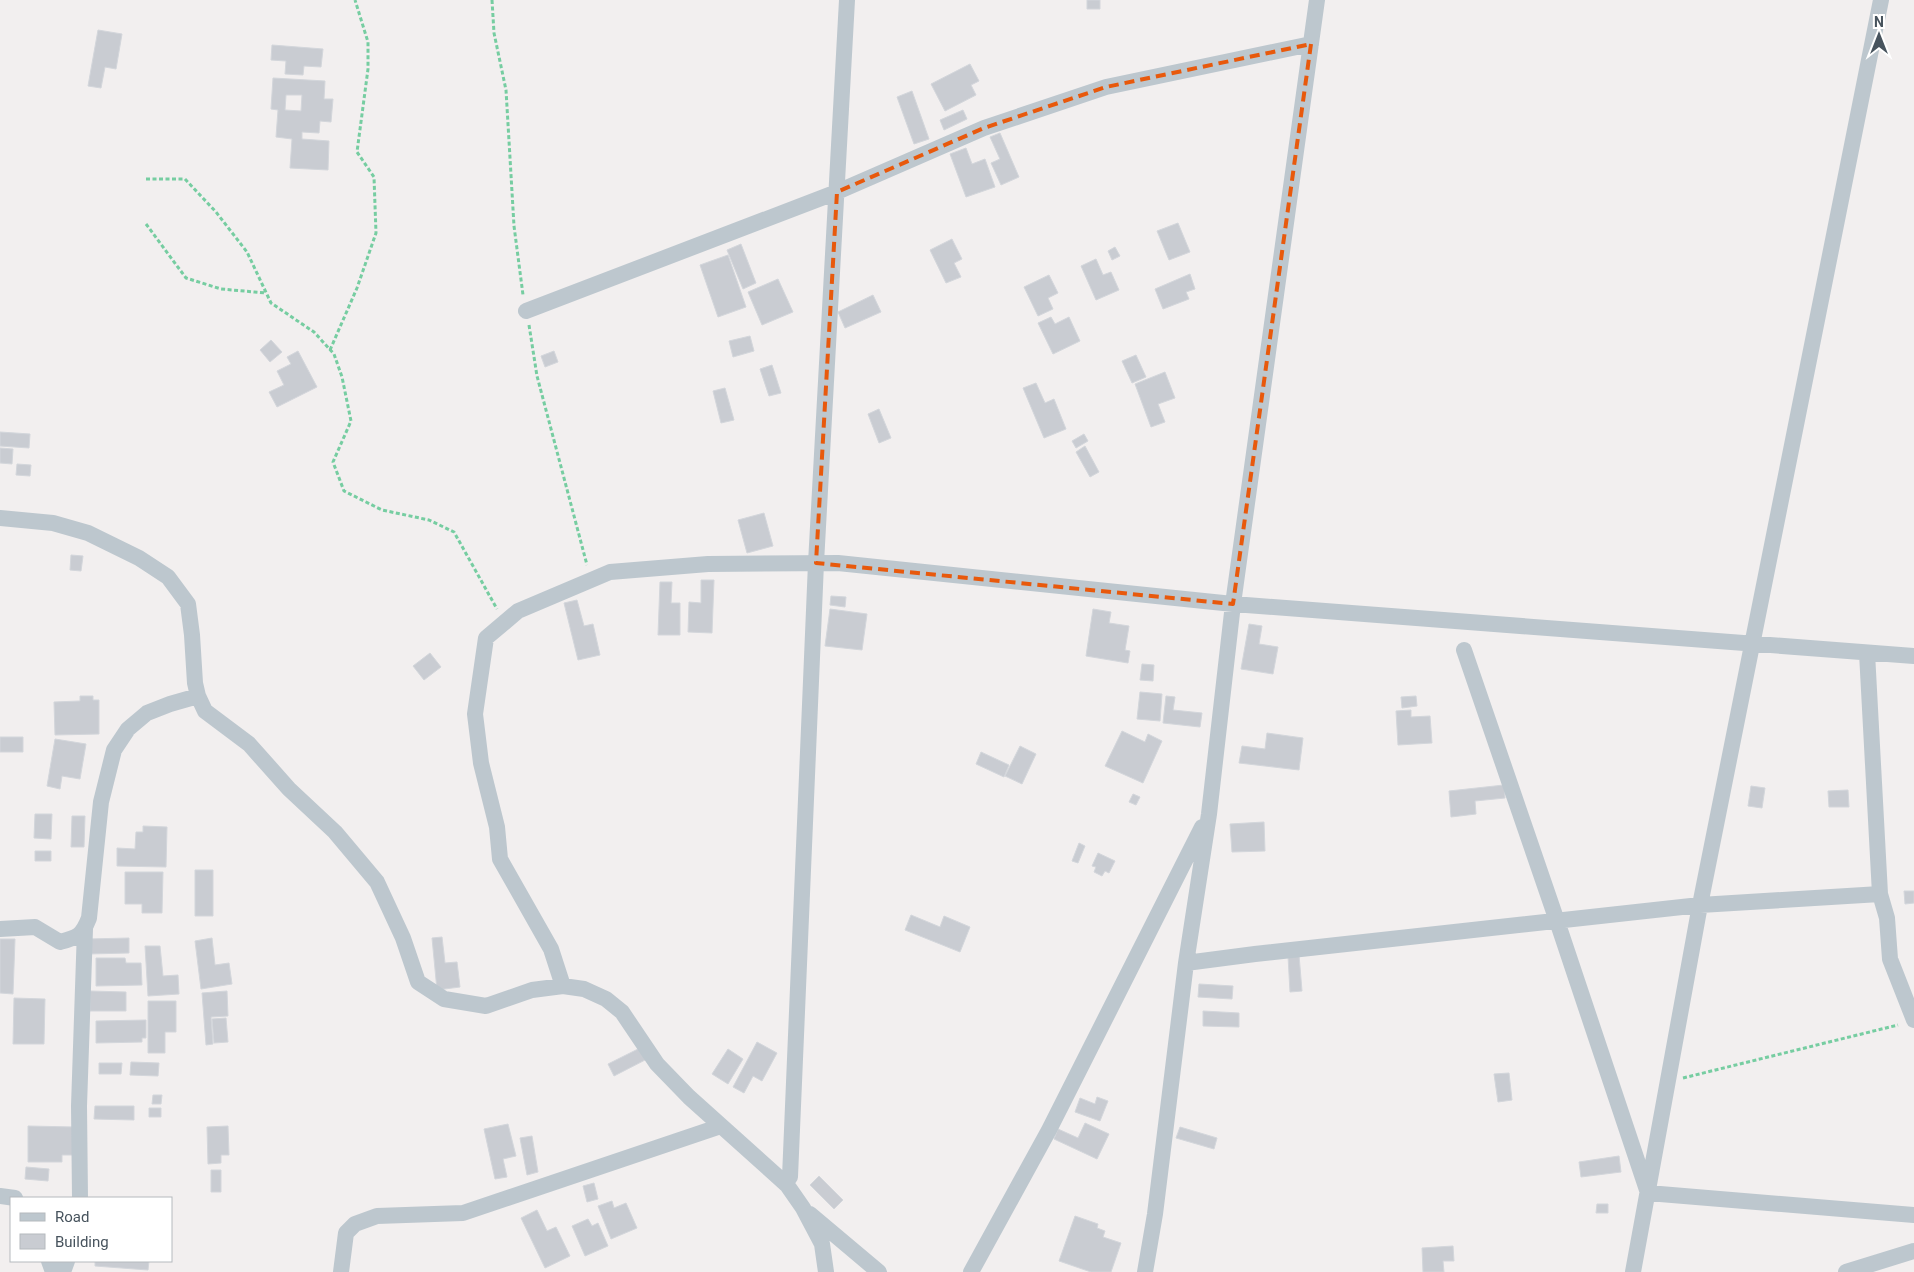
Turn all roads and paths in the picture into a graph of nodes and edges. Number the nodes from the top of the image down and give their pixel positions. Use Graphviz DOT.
graph roads {
  1 [pos="355,0"];
  2 [pos="847,0"];
  3 [pos="1317,0"];
  4 [pos="1880,0"];
  5 [pos="1311,44"];
  6 [pos="146,179"];
  7 [pos="837,192"];
  8 [pos="146,224"];
  9 [pos="266,293"];
  10 [pos="526,311"];
  11 [pos="330,350"];
  12 [pos="0,518"];
  13 [pos="816,563"];
  14 [pos="1233,604"];
  15 [pos="505,622"];
  16 [pos="1752,645"];
  17 [pos="1464,650"];
  18 [pos="1866,653"];
  19 [pos="1914,656"];
  20 [pos="198,696"];
  21 [pos="1209,814"];
  22 [pos="1880,894"];
  23 [pos="1700,905"];
  24 [pos="1558,921"];
  25 [pos="0,929"];
  26 [pos="85,929"];
  27 [pos="1186,963"];
  28 [pos="563,986"];
  29 [pos="1909,1022"];
  30 [pos="1668,1082"];
  31 [pos="721,1126"];
  32 [pos="790,1177"];
  33 [pos="1648,1193"];
  34 [pos="80,1197"];
  35 [pos="803,1208"];
  36 [pos="1914,1215"];
  37 [pos="1914,1251"];
  38 [pos="341,1272"];
  39 [pos="826,1272"];
  40 [pos="879,1272"];
  41 [pos="971,1272"];
  42 [pos="1145,1272"];
  43 [pos="1633,1272"];
  44 [pos="1846,1272"];
  1 -- 11 [label="path"];
  2 -- 7 [label="street"];
  3 -- 5 [label="street"];
  4 -- 16 [label="street"];
  5 -- 7 [label="street"];
  5 -- 14 [label="street"];
  6 -- 9 [label="path"];
  7 -- 10 [label="street"];
  7 -- 13 [label="street"];
  8 -- 9 [label="path"];
  9 -- 11 [label="path"];
  11 -- 15 [label="path"];
  12 -- 20 [label="street"];
  13 -- 14 [label="street"];
  13 -- 15 [label="street"];
  13 -- 32 [label="street"];
  14 -- 16 [label="street"];
  14 -- 21 [label="street"];
  15 -- 28 [label="street"];
  16 -- 18 [label="street"];
  16 -- 23 [label="street"];
  17 -- 24 [label="street"];
  18 -- 19 [label="street"];
  18 -- 22 [label="street"];
  20 -- 26 [label="street"];
  20 -- 28 [label="street"];
  21 -- 27 [label="street"];
  21 -- 41 [label="street"];
  22 -- 23 [label="street"];
  22 -- 29 [label="street"];
  23 -- 24 [label="street"];
  23 -- 30 [label="street"];
  24 -- 27 [label="street"];
  24 -- 33 [label="street"];
  25 -- 26 [label="street"];
  26 -- 34 [label="street"];
  27 -- 42 [label="street"];
  28 -- 31 [label="street"];
  29 -- 30 [label="path"];
  30 -- 33 [label="street"];
  31 -- 35 [label="street"];
  31 -- 38 [label="street"];
  33 -- 36 [label="street"];
  33 -- 43 [label="street"];
  35 -- 39 [label="street"];
  35 -- 40 [label="street"];
  37 -- 44 [label="street"];
}
